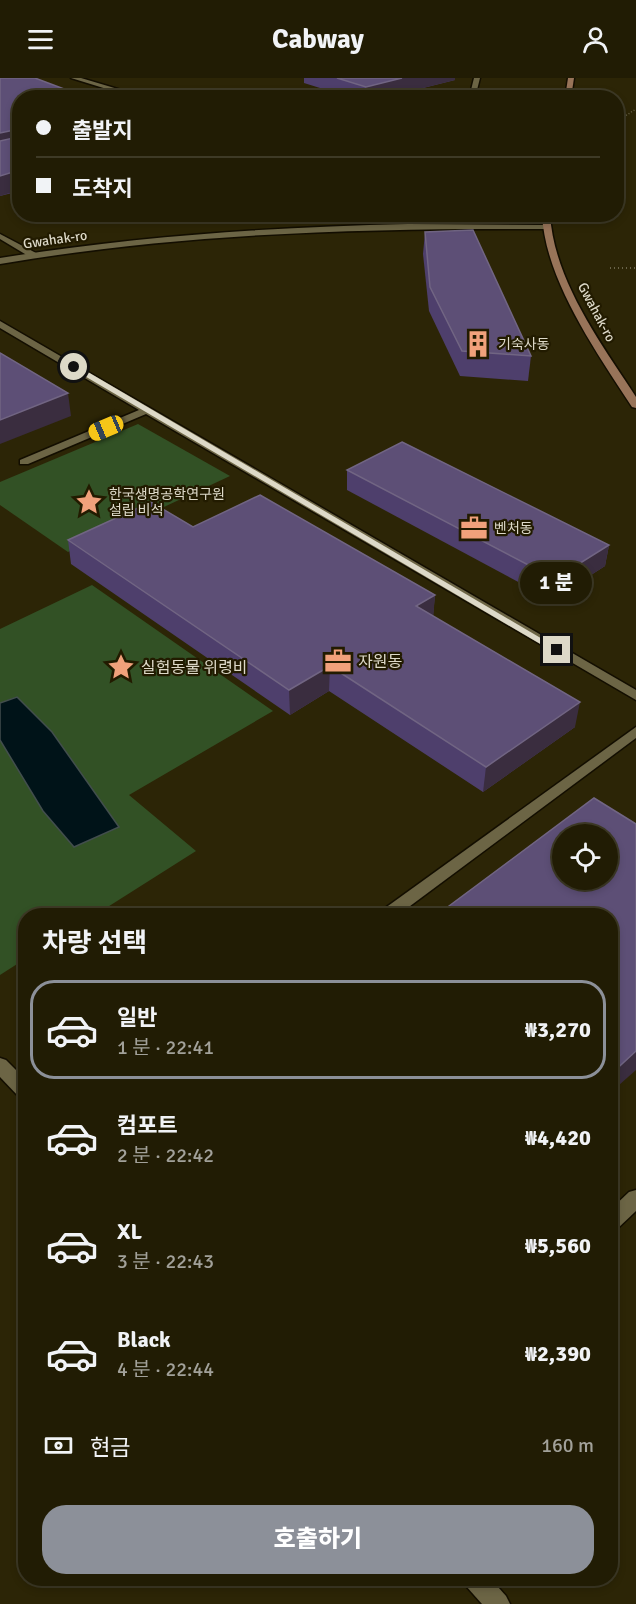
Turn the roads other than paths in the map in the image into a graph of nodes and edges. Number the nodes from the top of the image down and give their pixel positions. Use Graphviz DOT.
graph roads {
  1 [pos="74,78"];
  2 [pos="117,90"];
  3 [pos="545,222"];
  4 [pos="545,226"];
  5 [pos="0,236"];
  6 [pos="33,255"];
  7 [pos="0,261"];
  8 [pos="0,324"];
  9 [pos="636,405"];
  10 [pos="147,410"];
  11 [pos="24,462"];
  12 [pos="636,696"];
  13 [pos="636,731"];
  14 [pos="396,908"];
  15 [pos="0,1065"];
  16 [pos="18,1084"];
  17 [pos="636,1198"];
  18 [pos="618,1215"];
  19 [pos="481,1586"];
  20 [pos="498,1604"];
  1 -- 2 [label="street"];
  3 -- 4 [label="main road, Gwahak-ro"];
  4 -- 6 [label="street, Gwahak-ro"];
  4 -- 9 [label="main road, Gwahak-ro"];
  5 -- 6 [label="street"];
  6 -- 7 [label="street, Gwahak-ro"];
  8 -- 10 [label="street"];
  10 -- 11 [label="street"];
  10 -- 12 [label="street"];
  13 -- 14 [label="street"];
  15 -- 16 [label="street"];
  17 -- 18 [label="street"];
  19 -- 20 [label="street"];
}
